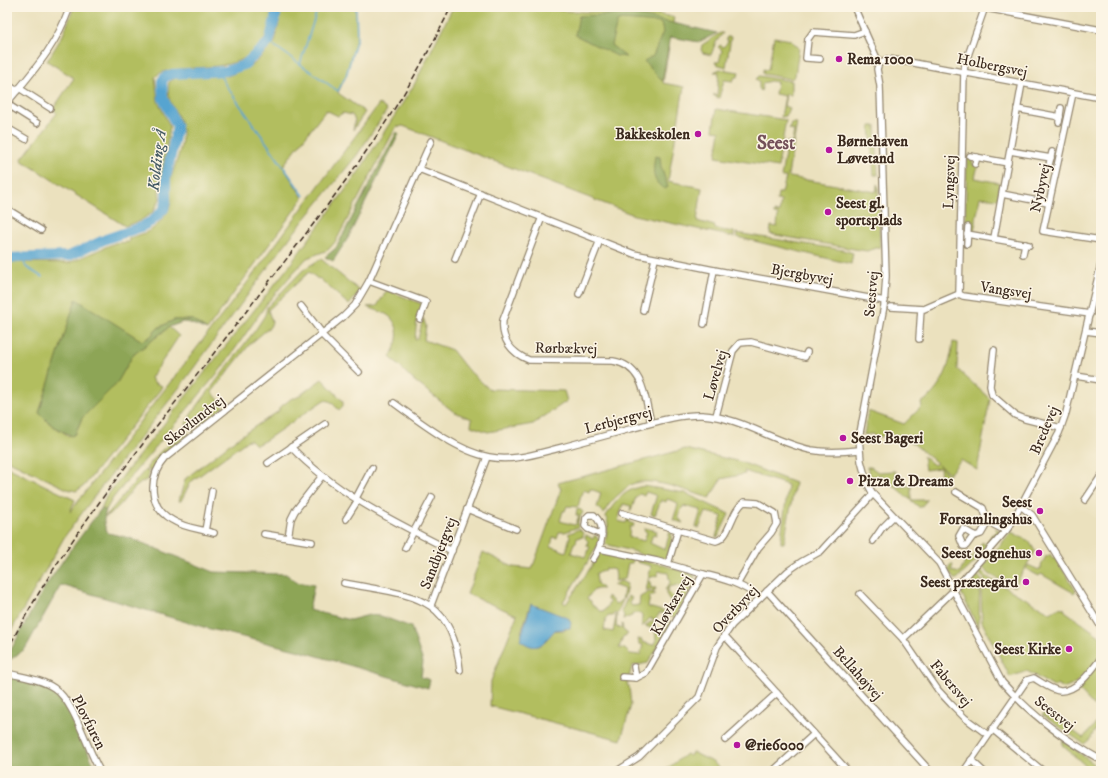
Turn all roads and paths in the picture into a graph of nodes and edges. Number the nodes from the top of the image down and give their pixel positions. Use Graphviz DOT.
graph roads {
  1 [pos="70,7"];
  2 [pos="854,7"];
  3 [pos="985,7"];
  4 [pos="1101,30"];
  5 [pos="865,31"];
  6 [pos="820,59"];
  7 [pos="879,63"];
  8 [pos="964,71"];
  9 [pos="1022,83"];
  10 [pos="7,84"];
  11 [pos="18,90"];
  12 [pos="1073,93"];
  13 [pos="1101,98"];
  14 [pos="7,104"];
  15 [pos="50,108"];
  16 [pos="1061,108"];
  17 [pos="1017,109"];
  18 [pos="37,123"];
  19 [pos="7,128"];
  20 [pos="26,139"];
  21 [pos="431,141"];
  22 [pos="1010,151"];
  23 [pos="1052,152"];
  24 [pos="970,156"];
  25 [pos="977,157"];
  26 [pos="1050,158"];
  27 [pos="1008,163"];
  28 [pos="975,164"];
  29 [pos="1049,165"];
  30 [pos="419,169"];
  31 [pos="481,193"];
  32 [pos="1002,194"];
  33 [pos="1048,203"];
  34 [pos="7,209"];
  35 [pos="542,217"];
  36 [pos="968,227"];
  37 [pos="41,230"];
  38 [pos="968,234"];
  39 [pos="994,238"];
  40 [pos="600,240"];
  41 [pos="1101,240"];
  42 [pos="967,244"];
  43 [pos="1023,254"];
  44 [pos="455,259"];
  45 [pos="655,259"];
  46 [pos="1101,264"];
  47 [pos="714,270"];
  48 [pos="369,281"];
  49 [pos="579,294"];
  50 [pos="959,294"];
  51 [pos="885,301"];
  52 [pos="301,306"];
  53 [pos="891,307"];
  54 [pos="921,309"];
  55 [pos="643,310"];
  56 [pos="1090,314"];
  57 [pos="420,319"];
  58 [pos="704,324"];
  59 [pos="1086,331"];
  60 [pos="1101,333"];
  61 [pos="322,334"];
  62 [pos="920,339"];
  63 [pos="994,350"];
  64 [pos="807,352"];
  65 [pos="359,372"];
  66 [pos="1076,376"];
  67 [pos="1101,380"];
  68 [pos="394,403"];
  69 [pos="716,416"];
  70 [pos="651,423"];
  71 [pos="325,424"];
  72 [pos="1061,428"];
  73 [pos="292,447"];
  74 [pos="859,450"];
  75 [pos="487,457"];
  76 [pos="268,463"];
  77 [pos="372,468"];
  78 [pos="322,476"];
  79 [pos="1101,476"];
  80 [pos="212,491"];
  81 [pos="956,492"];
  82 [pos="873,494"];
  83 [pos="432,497"];
  84 [pos="357,499"];
  85 [pos="1085,500"];
  86 [pos="1022,507"];
  87 [pos="467,509"];
  88 [pos="622,513"];
  89 [pos="893,516"];
  90 [pos="346,520"];
  91 [pos="988,522"];
  92 [pos="516,529"];
  93 [pos="678,530"];
  94 [pos="204,531"];
  95 [pos="414,531"];
  96 [pos="1006,531"];
  97 [pos="214,533"];
  98 [pos="264,534"];
  99 [pos="602,535"];
  100 [pos="974,535"];
  101 [pos="288,538"];
  102 [pos="873,541"];
  103 [pos="312,542"];
  104 [pos="405,548"];
  105 [pos="600,549"];
  106 [pos="452,550"];
  107 [pos="593,559"];
  108 [pos="668,564"];
  109 [pos="703,574"];
  110 [pos="344,583"];
  111 [pos="738,583"];
  112 [pos="767,591"];
  113 [pos="953,591"];
  114 [pos="860,594"];
  115 [pos="760,598"];
  116 [pos="431,606"];
  117 [pos="1101,626"];
  118 [pos="724,635"];
  119 [pos="903,639"];
  120 [pos="1101,658"];
  121 [pos="634,667"];
  122 [pos="460,670"];
  123 [pos="7,673"];
  124 [pos="622,677"];
  125 [pos="636,678"];
  126 [pos="777,693"];
  127 [pos="1014,696"];
  128 [pos="992,729"];
  129 [pos="814,734"];
  130 [pos="988,735"];
  131 [pos="725,740"];
  132 [pos="971,760"];
  133 [pos="1101,760"];
  134 [pos="100,771"];
  135 [pos="618,771"];
  136 [pos="773,771"];
  137 [pos="848,771"];
  138 [pos="930,771"];
  139 [pos="964,771"];
  140 [pos="983,771"];
  141 [pos="1043,771"];
  1 -- 11 [label="street"];
  2 -- 5 [label="street"];
  3 -- 4 [label="street"];
  3 -- 8 [label="street, Lyngsvej"];
  5 -- 6 [label="street"];
  5 -- 7 [label="street"];
  7 -- 8 [label="street, Holbergsvej"];
  7 -- 51 [label="street, Seestvej"];
  8 -- 9 [label="street, Holbergsvej"];
  8 -- 50 [label="street, Lyngsvej"];
  9 -- 12 [label="street, Holbergsvej"];
  9 -- 17 [label="street"];
  10 -- 11 [label="street"];
  11 -- 14 [label="street"];
  11 -- 15 [label="street"];
  12 -- 13 [label="street, Holbergsvej"];
  12 -- 33 [label="street, Nybyvej"];
  14 -- 18 [label="street"];
  16 -- 17 [label="street"];
  17 -- 22 [label="street"];
  19 -- 20 [label="street"];
  21 -- 30 [label="street, Skovlundvej"];
  22 -- 26 [label="street"];
  22 -- 27 [label="street"];
  23 -- 26 [label="street"];
  24 -- 25 [label="street"];
  25 -- 27 [label="street"];
  25 -- 28 [label="street"];
  26 -- 29 [label="street"];
  27 -- 32 [label="street"];
  30 -- 31 [label="street, Bjergbyvej"];
  30 -- 48 [label="street, Skovlundvej"];
  31 -- 35 [label="street, Bjergbyvej"];
  31 -- 44 [label="street"];
  32 -- 33 [label="street"];
  32 -- 39 [label="street"];
  33 -- 41 [label="street, Nybyvej"];
  34 -- 37 [label="street"];
  35 -- 40 [label="street, Bjergbyvej"];
  35 -- 70 [label="street, Rørbækvej"];
  36 -- 38 [label="street"];
  38 -- 39 [label="street"];
  38 -- 42 [label="street"];
  39 -- 43 [label="street"];
  40 -- 45 [label="street, Bjergbyvej"];
  40 -- 49 [label="street"];
  45 -- 47 [label="street, Bjergbyvej"];
  45 -- 55 [label="street"];
  46 -- 56 [label="street, Bredevej"];
  47 -- 51 [label="street, Bjergbyvej"];
  47 -- 58 [label="street"];
  48 -- 57 [label="street"];
  48 -- 61 [label="street, Skovlundvej"];
  50 -- 54 [label="street, Vangsvej"];
  50 -- 56 [label="street, Vangsvej"];
  51 -- 74 [label="street, Seestvej"];
  52 -- 61 [label="street"];
  53 -- 54 [label="street, Vangsvej"];
  54 -- 62 [label="street"];
  56 -- 59 [label="street, Bredevej"];
  59 -- 60 [label="street"];
  59 -- 66 [label="street, Bredevej"];
  61 -- 65 [label="street"];
  61 -- 94 [label="street, Skovlundvej"];
  63 -- 72 [label="street"];
  64 -- 69 [label="street, Løvelvej"];
  66 -- 67 [label="street"];
  66 -- 72 [label="street, Bredevej"];
  68 -- 75 [label="street, Lerbjergvej"];
  69 -- 70 [label="street, Lerbjergvej"];
  69 -- 74 [label="street, Lerbjergvej"];
  70 -- 75 [label="street, Lerbjergvej"];
  71 -- 73 [label="street"];
  72 -- 86 [label="street, Bredevej"];
  73 -- 76 [label="street"];
  73 -- 78 [label="street"];
  74 -- 82 [label="street, Seestvej"];
  75 -- 87 [label="street, Sandbjergvej"];
  77 -- 84 [label="street"];
  78 -- 84 [label="street"];
  78 -- 101 [label="street"];
  79 -- 85 [label="street"];
  80 -- 94 [label="street"];
  81 -- 91 [label="street"];
  82 -- 89 [label="street, Seestvej"];
  82 -- 112 [label="street, Overbyvej"];
  83 -- 95 [label="street"];
  84 -- 90 [label="street"];
  84 -- 95 [label="street"];
  86 -- 96 [label="street, Bredevej"];
  86 -- 117 [label="street"];
  87 -- 92 [label="street, Sandbjergvej"];
  87 -- 106 [label="street, Sandbjergvej"];
  88 -- 93 [label="street"];
  89 -- 102 [label="street"];
  89 -- 113 [label="street, Seestvej"];
  91 -- 96 [label="street"];
  91 -- 100 [label="street"];
  93 -- 108 [label="street"];
  93 -- 111 [label="street"];
  94 -- 97 [label="street, Skovlundvej"];
  95 -- 104 [label="street"];
  95 -- 106 [label="street"];
  96 -- 113 [label="street, Bredevej"];
  98 -- 101 [label="street"];
  99 -- 105 [label="street"];
  101 -- 103 [label="street"];
  105 -- 107 [label="street"];
  105 -- 108 [label="street"];
  106 -- 116 [label="street, Sandbjergvej"];
  108 -- 109 [label="street"];
  109 -- 111 [label="street, Kløvkærvej"];
  109 -- 125 [label="street, Kløvkærvej"];
  110 -- 116 [label="street, Sandbjergvej"];
  111 -- 115 [label="street, Kløvkærvej"];
  112 -- 115 [label="street, Overbyvej"];
  112 -- 138 [label="street, Bellahøjvej"];
  113 -- 119 [label="street"];
  113 -- 127 [label="street, Seestvej"];
  114 -- 119 [label="street, Fabersvej"];
  115 -- 118 [label="street, Overbyvej"];
  116 -- 122 [label="street, Sandbjergvej"];
  118 -- 126 [label="street"];
  118 -- 135 [label="street, Overbyvej"];
  119 -- 130 [label="street, Fabersvej"];
  120 -- 127 [label="street, Seestvej"];
  121 -- 125 [label="street"];
  123 -- 134 [label="street, Plovfuren"];
  124 -- 125 [label="street"];
  126 -- 129 [label="street"];
  126 -- 131 [label="street"];
  127 -- 128 [label="street"];
  127 -- 133 [label="street, Seestvej"];
  128 -- 130 [label="street"];
  128 -- 141 [label="street"];
  129 -- 136 [label="street"];
  129 -- 137 [label="street"];
  130 -- 132 [label="street"];
  132 -- 139 [label="street"];
  132 -- 140 [label="street"];
}
